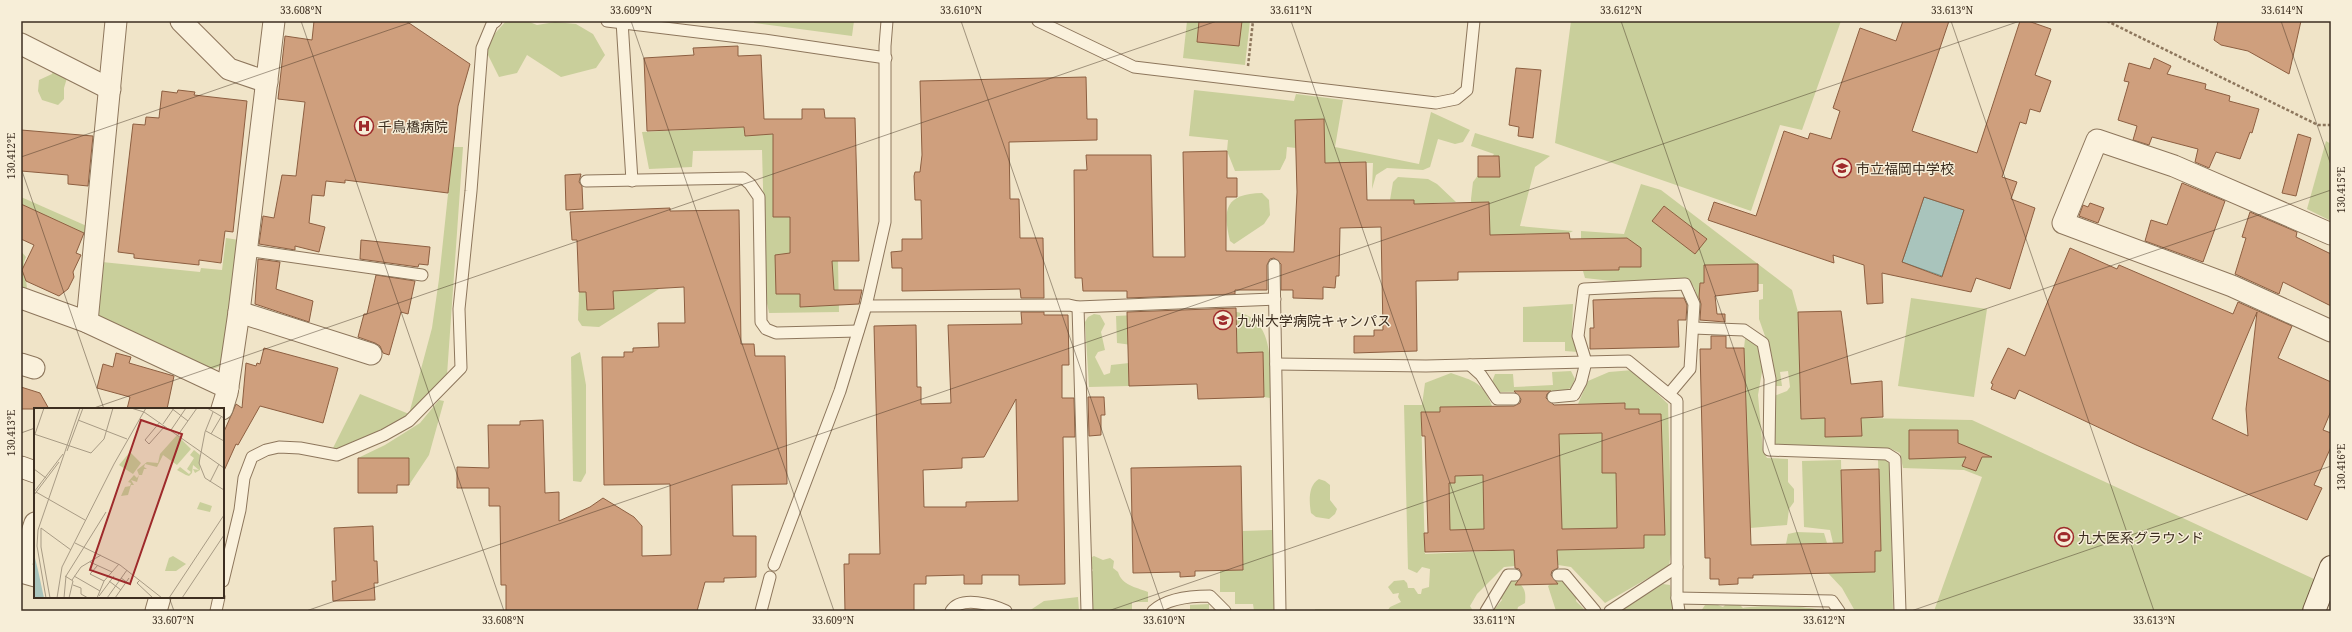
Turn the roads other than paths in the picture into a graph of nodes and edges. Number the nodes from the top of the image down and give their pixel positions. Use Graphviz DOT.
graph roads {
  1 [pos="116,21"];
  2 [pos="181,21"];
  3 [pos="274,21"];
  4 [pos="496,21"];
  5 [pos="607,21"];
  6 [pos="888,21"];
  7 [pos="1038,21"];
  8 [pos="1474,21"];
  9 [pos="622,22"];
  10 [pos="21,44"];
  11 [pos="886,58"];
  12 [pos="267,82"];
  13 [pos="110,89"];
  14 [pos="586,181"];
  15 [pos="632,181"];
  16 [pos="2331,234"];
  17 [pos="246,250"];
  18 [pos="1274,266"];
  19 [pos="422,275"];
  20 [pos="21,298"];
  21 [pos="1275,299"];
  22 [pos="866,306"];
  23 [pos="1078,307"];
  24 [pos="239,312"];
  25 [pos="87,322"];
  26 [pos="1693,328"];
  27 [pos="858,331"];
  28 [pos="2331,331"];
  29 [pos="371,354"];
  30 [pos="1586,362"];
  31 [pos="1276,364"];
  32 [pos="1470,364"];
  33 [pos="228,388"];
  34 [pos="1668,394"];
  35 [pos="1554,397"];
  36 [pos="1514,399"];
  37 [pos="222,408"];
  38 [pos="21,467"];
  39 [pos="34,472"];
  40 [pos="34,526"];
  41 [pos="774,565"];
  42 [pos="21,566"];
  43 [pos="1677,567"];
  44 [pos="2331,567"];
  45 [pos="21,572"];
  46 [pos="1515,575"];
  47 [pos="1558,575"];
  48 [pos="34,576"];
  49 [pos="224,577"];
  50 [pos="770,577"];
  51 [pos="160,598"];
  52 [pos="219,598"];
  53 [pos="1677,598"];
  54 [pos="2322,599"];
  55 [pos="156,611"];
  56 [pos="216,611"];
  57 [pos="761,611"];
  58 [pos="951,611"];
  59 [pos="1006,611"];
  60 [pos="1087,611"];
  61 [pos="1153,611"];
  62 [pos="1225,611"];
  63 [pos="1280,611"];
  64 [pos="1486,611"];
  65 [pos="1595,611"];
  66 [pos="1610,611"];
  67 [pos="1679,611"];
  68 [pos="1839,611"];
  69 [pos="1900,611"];
  1 -- 13 [label="street"];
  2 -- 12 [label="street"];
  3 -- 12 [label="street"];
  4 -- 49 [label="lane"];
  5 -- 9 [label="lane"];
  6 -- 11 [label="lane"];
  7 -- 8 [label="lane"];
  9 -- 11 [label="lane"];
  9 -- 15 [label="lane"];
  10 -- 13 [label="street"];
  11 -- 22 [label="lane"];
  12 -- 17 [label="street"];
  13 -- 25 [label="street"];
  14 -- 15 [label="lane"];
  15 -- 27 [label="lane"];
  16 -- 28 [label="street"];
  17 -- 19 [label="lane"];
  17 -- 24 [label="street"];
  18 -- 21 [label="lane"];
  20 -- 25 [label="street"];
  21 -- 23 [label="lane"];
  21 -- 31 [label="lane"];
  22 -- 23 [label="lane"];
  22 -- 27 [label="lane"];
  23 -- 60 [label="lane"];
  24 -- 29 [label="street"];
  24 -- 33 [label="street"];
  25 -- 33 [label="street"];
  26 -- 30 [label="lane"];
  26 -- 34 [label="lane"];
  26 -- 69 [label="lane"];
  27 -- 41 [label="lane"];
  30 -- 32 [label="lane"];
  30 -- 34 [label="lane"];
  30 -- 35 [label="lane"];
  31 -- 32 [label="lane"];
  31 -- 63 [label="lane"];
  32 -- 36 [label="lane"];
  33 -- 37 [label="street"];
  34 -- 43 [label="lane"];
  38 -- 39 [label="street"];
  40 -- 42 [label="street"];
  43 -- 53 [label="lane"];
  43 -- 66 [label="lane"];
  44 -- 54 [label="main road"];
  45 -- 48 [label="street"];
  46 -- 64 [label="lane"];
  47 -- 65 [label="lane"];
  50 -- 57 [label="lane"];
  51 -- 55 [label="street"];
  52 -- 56 [label="lane"];
  53 -- 67 [label="lane"];
  53 -- 68 [label="lane"];
  58 -- 59 [label="lane"];
  61 -- 62 [label="lane"];
}
